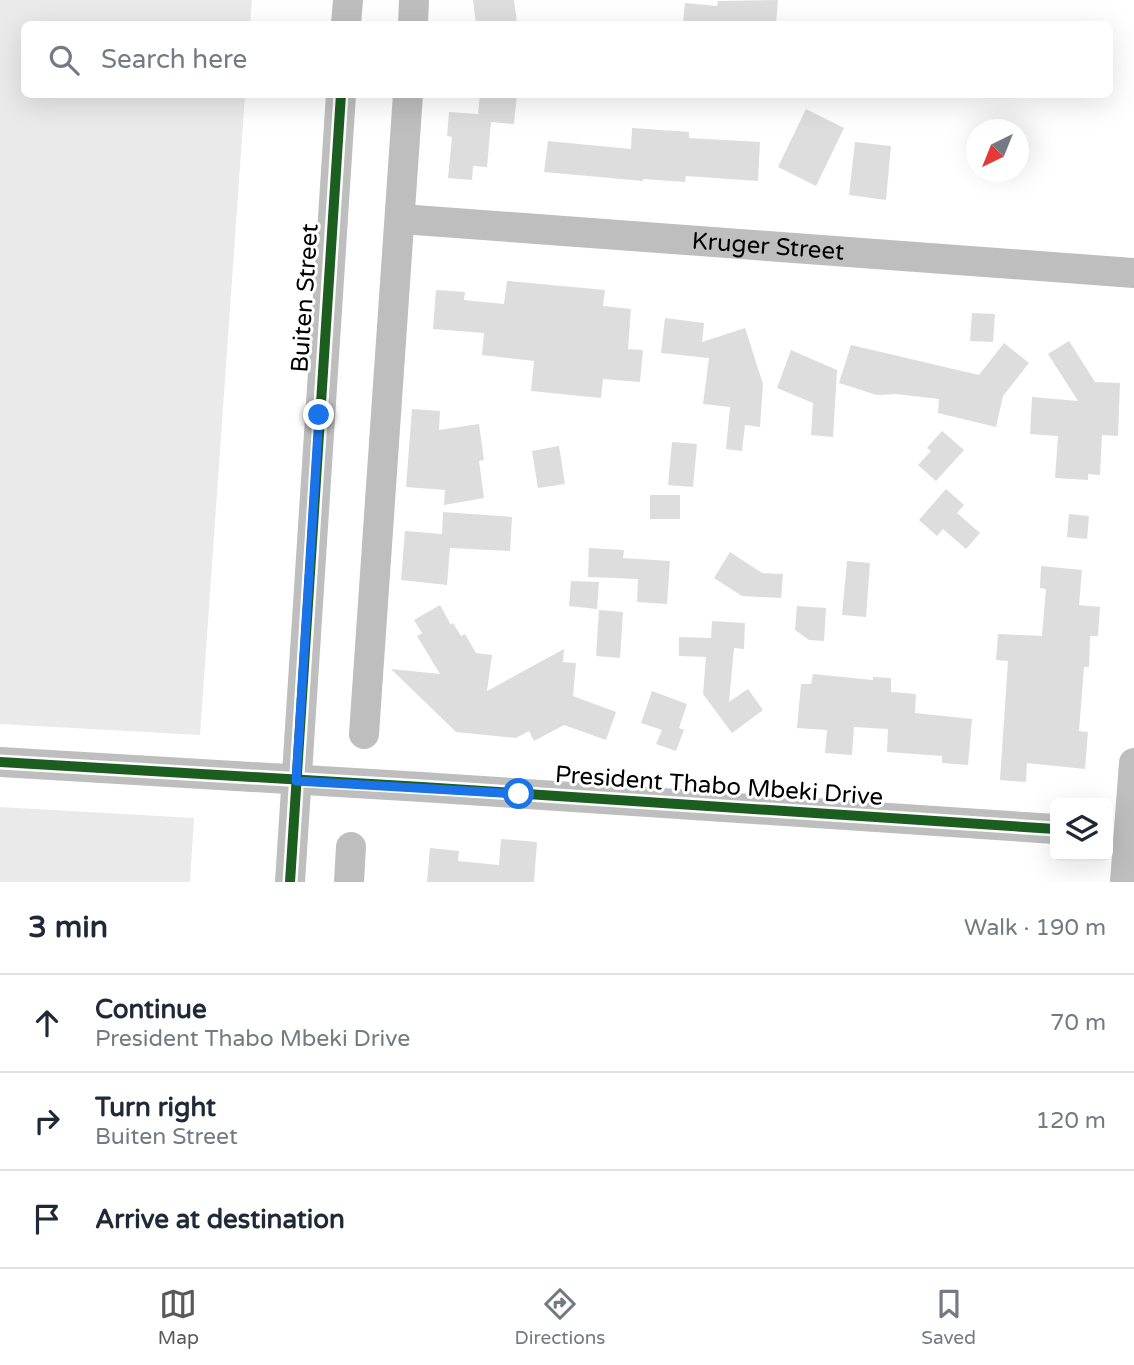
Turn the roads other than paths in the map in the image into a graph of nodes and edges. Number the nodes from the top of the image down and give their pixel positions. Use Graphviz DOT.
graph roads {
  1 [pos="348,0"];
  2 [pos="414,0"];
  3 [pos="346,21"];
  4 [pos="413,21"];
  5 [pos="341,98"];
  6 [pos="408,98"];
  7 [pos="401,219"];
  8 [pos="1134,273"];
  9 [pos="364,734"];
  10 [pos="0,762"];
  11 [pos="1134,763"];
  12 [pos="296,781"];
  13 [pos="1050,829"];
  14 [pos="1123,834"];
  15 [pos="351,847"];
  16 [pos="290,882"];
  17 [pos="349,882"];
  18 [pos="1125,882"];
  1 -- 3 [label="street"];
  2 -- 4 [label="street"];
  5 -- 12 [label="street, Buiten Street"];
  6 -- 7 [label="street"];
  7 -- 8 [label="street, Kruger Street"];
  7 -- 9 [label="street"];
  10 -- 12 [label="street, President Thabo Mbeki Drive"];
  11 -- 14 [label="street"];
  12 -- 13 [label="street, President Thabo Mbeki Drive"];
  12 -- 16 [label="street, Buiten Street"];
  14 -- 18 [label="street"];
  15 -- 17 [label="street"];
}
